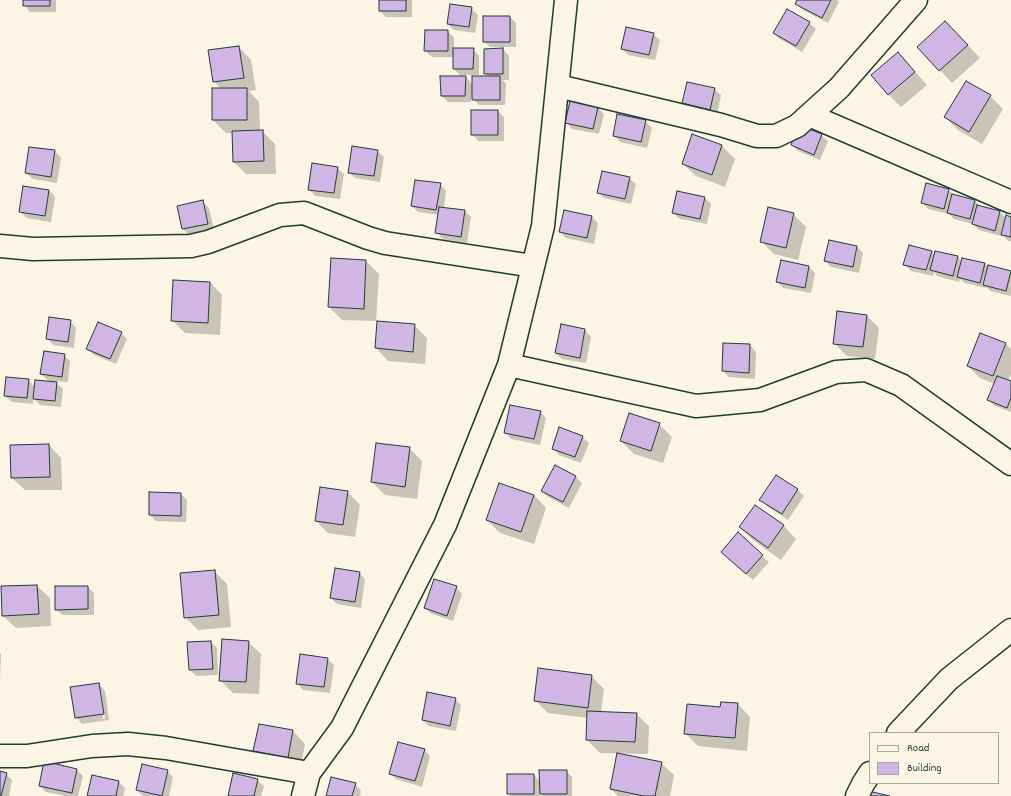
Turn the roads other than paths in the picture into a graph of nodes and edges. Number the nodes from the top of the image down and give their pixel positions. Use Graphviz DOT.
graph roads {
  1 [pos="566,0"];
  2 [pos="916,0"];
  3 [pos="558,86"];
  4 [pos="808,116"];
  5 [pos="1011,202"];
  6 [pos="0,246"];
  7 [pos="533,266"];
  8 [pos="508,365"];
  9 [pos="1011,464"];
  10 [pos="1011,630"];
  11 [pos="899,732"];
  12 [pos="0,756"];
  13 [pos="309,773"];
  14 [pos="869,775"];
  15 [pos="303,796"];
  16 [pos="857,796"];
  1 -- 3 [label="street"];
  2 -- 4 [label="street"];
  3 -- 4 [label="street"];
  3 -- 7 [label="street"];
  4 -- 5 [label="street"];
  6 -- 7 [label="street"];
  7 -- 8 [label="street"];
  8 -- 9 [label="street"];
  8 -- 13 [label="street"];
  10 -- 11 [label="street"];
  12 -- 13 [label="street"];
  13 -- 15 [label="street"];
  14 -- 16 [label="street"];
}
